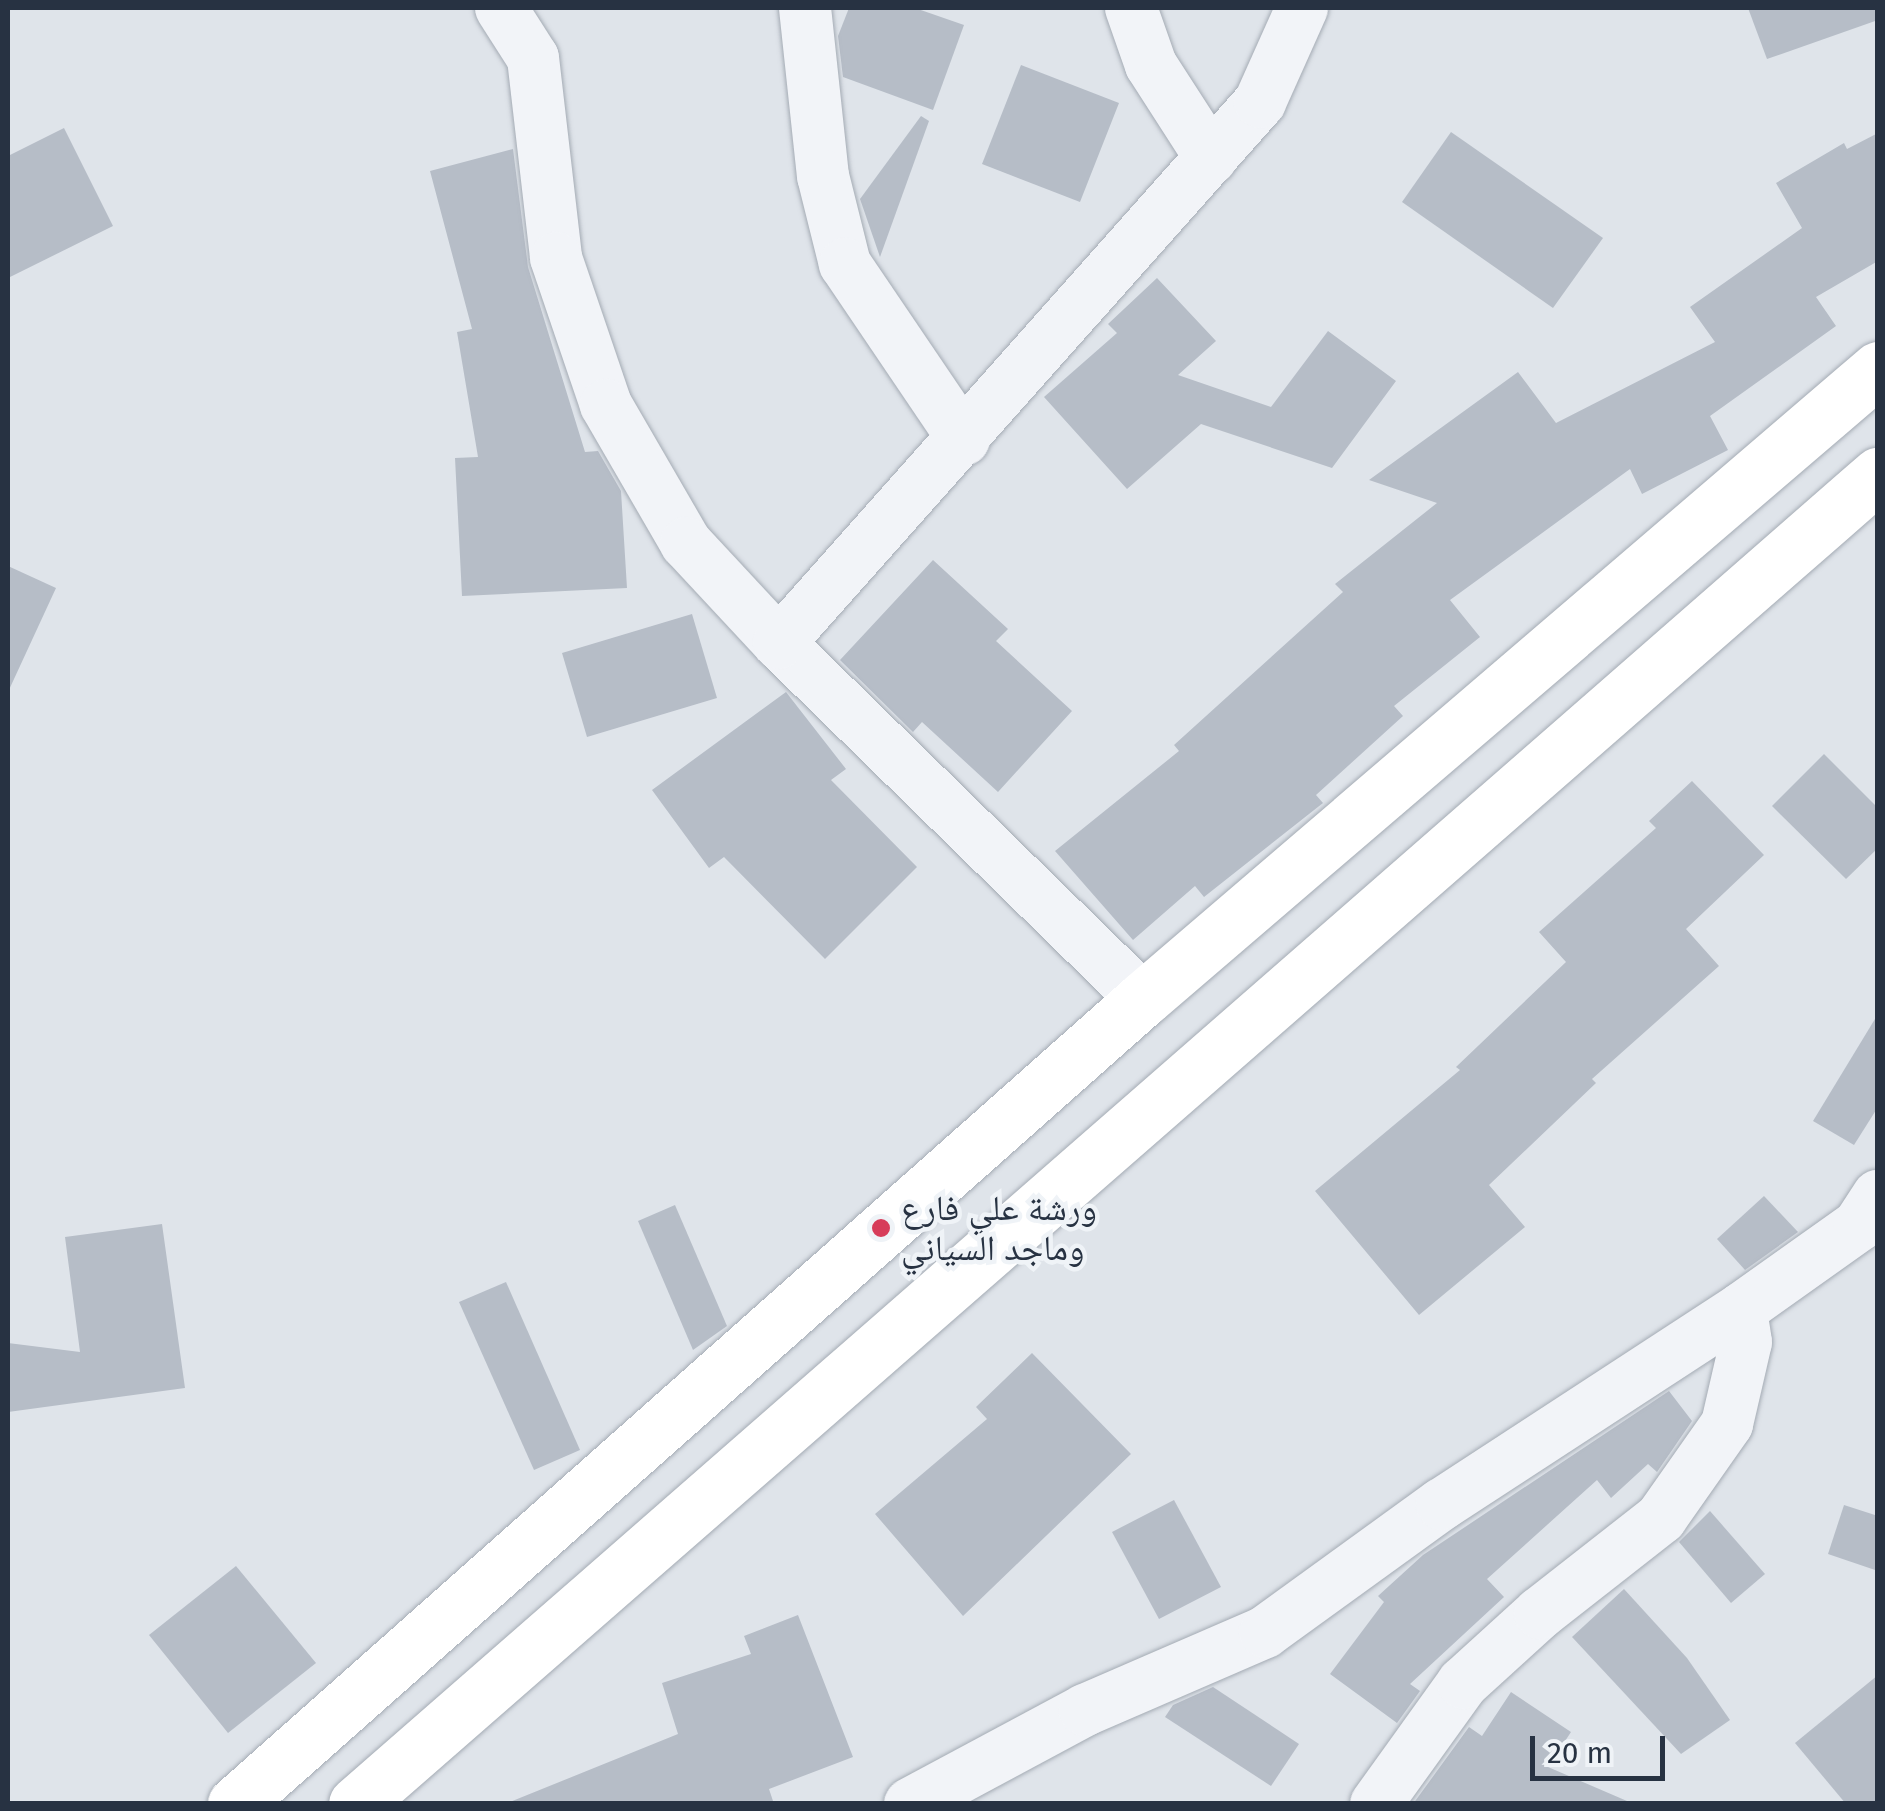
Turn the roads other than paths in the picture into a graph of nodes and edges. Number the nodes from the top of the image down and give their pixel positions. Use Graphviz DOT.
graph roads {
  1 [pos="501,8"];
  2 [pos="806,8"];
  3 [pos="1131,8"];
  4 [pos="1302,8"];
  5 [pos="1211,158"];
  6 [pos="1878,369"];
  7 [pos="964,440"];
  8 [pos="1878,475"];
  9 [pos="779,643"];
  10 [pos="1143,999"];
  11 [pos="1878,1196"];
  12 [pos="1740,1309"];
  13 [pos="728,1368"];
  14 [pos="786,1428"];
  15 [pos="236,1804"];
  16 [pos="356,1804"];
  17 [pos="910,1804"];
  18 [pos="1376,1804"];
  1 -- 9 [label="street"];
  2 -- 7 [label="street"];
  3 -- 5 [label="street"];
  4 -- 5 [label="street"];
  5 -- 7 [label="street"];
  6 -- 10 [label="main road"];
  7 -- 9 [label="street"];
  8 -- 14 [label="main road"];
  9 -- 10 [label="street"];
  10 -- 13 [label="main road"];
  11 -- 12 [label="street"];
  12 -- 17 [label="street"];
  12 -- 18 [label="street"];
  13 -- 14 [label="main road"];
  13 -- 15 [label="main road"];
  14 -- 16 [label="main road"];
}
